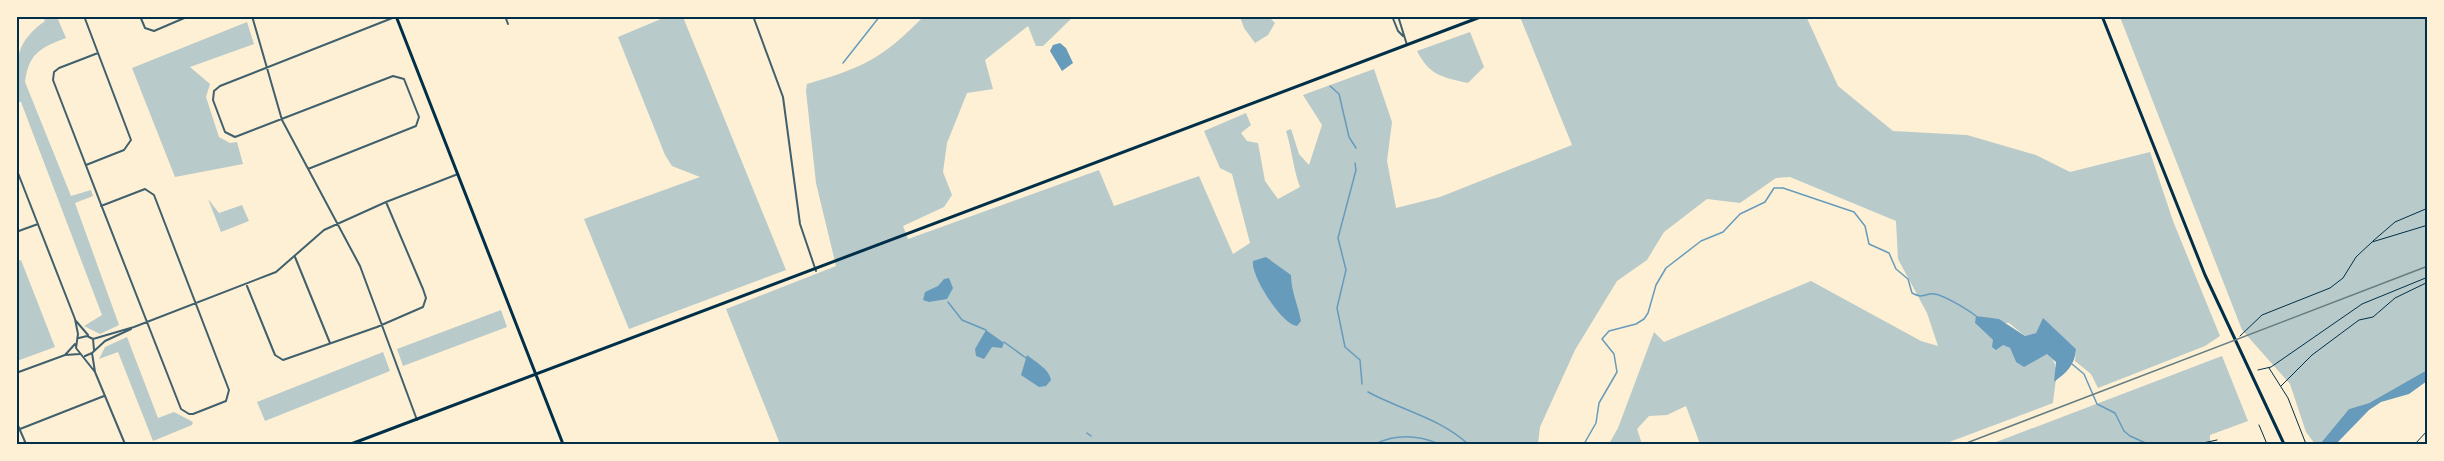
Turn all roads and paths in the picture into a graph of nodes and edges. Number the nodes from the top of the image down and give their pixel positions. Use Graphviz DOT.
graph roads {
  1 [pos="84,16"];
  2 [pos="140,16"];
  3 [pos="189,16"];
  4 [pos="252,16"];
  5 [pos="505,16"];
  6 [pos="753,16"];
  7 [pos="1392,16"];
  8 [pos="1398,16"];
  9 [pos="1483,16"];
  10 [pos="2102,16"];
  11 [pos="396,17"];
  12 [pos="508,24"];
  13 [pos="1403,36"];
  14 [pos="1407,45"];
  15 [pos="98,53"];
  16 [pos="267,67"];
  17 [pos="282,120"];
  18 [pos="86,165"];
  19 [pos="16,168"];
  20 [pos="308,169"];
  21 [pos="458,174"];
  22 [pos="18,177"];
  23 [pos="386,202"];
  24 [pos="101,206"];
  25 [pos="2427,208"];
  26 [pos="38,224"];
  27 [pos="337,224"];
  28 [pos="2427,225"];
  29 [pos="16,232"];
  30 [pos="2372,242"];
  31 [pos="295,257"];
  32 [pos="816,270"];
  33 [pos="2427,277"];
  34 [pos="2427,282"];
  35 [pos="247,285"];
  36 [pos="196,304"];
  37 [pos="75,319"];
  38 [pos="147,322"];
  39 [pos="383,325"];
  40 [pos="134,327"];
  41 [pos="92,338"];
  42 [pos="2235,340"];
  43 [pos="76,342"];
  44 [pos="330,344"];
  45 [pos="93,352"];
  46 [pos="65,355"];
  47 [pos="82,355"];
  48 [pos="2269,368"];
  49 [pos="2258,370"];
  50 [pos="95,372"];
  51 [pos="16,373"];
  52 [pos="537,376"];
  53 [pos="2281,386"];
  54 [pos="105,396"];
  55 [pos="417,420"];
  56 [pos="16,421"];
  57 [pos="2259,425"];
  58 [pos="20,429"];
  59 [pos="2427,430"];
  60 [pos="2217,440"];
  61 [pos="26,444"];
  62 [pos="119,444"];
  63 [pos="124,444"];
  64 [pos="351,444"];
  65 [pos="563,444"];
  66 [pos="2198,444"];
  67 [pos="2267,444"];
  68 [pos="2284,444"];
  69 [pos="2306,444"];
  70 [pos="2415,444"];
  1 -- 15 [label="street"];
  2 -- 3 [label="street"];
  4 -- 16 [label="street"];
  5 -- 12 [label="street"];
  6 -- 32 [label="street"];
  7 -- 13 [label="street"];
  8 -- 13 [label="street"];
  9 -- 14 [label="main road"];
  10 -- 42 [label="main road"];
  11 -- 16 [label="street"];
  11 -- 21 [label="main road"];
  13 -- 14 [label="street"];
  14 -- 32 [label="main road"];
  15 -- 18 [label="street"];
  15 -- 18 [label="street"];
  16 -- 17 [label="street"];
  16 -- 17 [label="street"];
  17 -- 20 [label="street"];
  17 -- 20 [label="street"];
  18 -- 24 [label="street"];
  19 -- 22 [label="street"];
  20 -- 27 [label="street"];
  21 -- 23 [label="street"];
  21 -- 52 [label="main road"];
  22 -- 26 [label="street"];
  23 -- 27 [label="street"];
  23 -- 39 [label="street"];
  24 -- 36 [label="street"];
  24 -- 38 [label="street"];
  25 -- 30 [label="path"];
  26 -- 29 [label="street"];
  26 -- 37 [label="street"];
  27 -- 31 [label="street"];
  27 -- 39 [label="street"];
  28 -- 30 [label="path"];
  30 -- 42 [label="path"];
  31 -- 35 [label="street"];
  31 -- 44 [label="street"];
  32 -- 52 [label="main road"];
  33 -- 48 [label="path"];
  34 -- 53 [label="path"];
  35 -- 36 [label="street"];
  35 -- 44 [label="street"];
  36 -- 38 [label="street"];
  36 -- 38 [label="street"];
  37 -- 41 [label="street"];
  37 -- 43 [label="street"];
  38 -- 40 [label="street"];
  39 -- 44 [label="street"];
  39 -- 55 [label="street"];
  40 -- 41 [label="street"];
  40 -- 45 [label="street"];
  41 -- 43 [label="street"];
  41 -- 45 [label="street"];
  42 -- 68 [label="main road"];
  43 -- 46 [label="street"];
  43 -- 47 [label="street"];
  45 -- 47 [label="street"];
  45 -- 50 [label="street"];
  46 -- 47 [label="street"];
  46 -- 51 [label="street"];
  47 -- 50 [label="street"];
  48 -- 49 [label="path"];
  48 -- 53 [label="path"];
  50 -- 54 [label="street"];
  52 -- 55 [label="main road"];
  52 -- 65 [label="main road"];
  53 -- 69 [label="path"];
  54 -- 58 [label="street"];
  54 -- 63 [label="street"];
  55 -- 64 [label="main road"];
  56 -- 58 [label="street"];
  57 -- 67 [label="path"];
  58 -- 61 [label="street"];
  59 -- 70 [label="path"];
  60 -- 66 [label="path"];
  62 -- 63 [label="street"];
}
